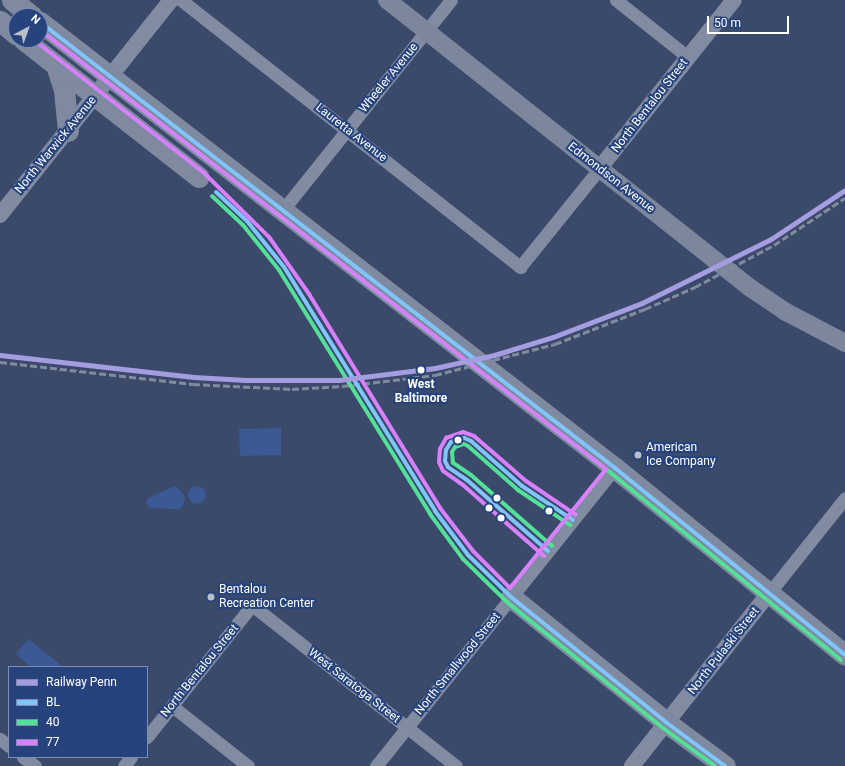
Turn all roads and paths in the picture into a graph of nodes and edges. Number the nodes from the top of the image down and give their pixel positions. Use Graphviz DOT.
graph roads {
  1 [pos="12,0"];
  2 [pos="171,0"];
  3 [pos="181,0"];
  4 [pos="387,0"];
  5 [pos="451,0"];
  6 [pos="616,0"];
  7 [pos="734,0"];
  8 [pos="22,8"];
  9 [pos="0,21"];
  10 [pos="8,28"];
  11 [pos="48,28"];
  12 [pos="426,31"];
  13 [pos="34,48"];
  14 [pos="688,57"];
  15 [pos="56,65"];
  16 [pos="110,77"];
  17 [pos="95,96"];
  18 [pos="68,131"];
  19 [pos="347,131"];
  20 [pos="202,148"];
  21 [pos="599,169"];
  22 [pos="199,177"];
  23 [pos="282,211"];
  24 [pos="0,215"];
  25 [pos="520,267"];
  26 [pos="845,343"];
  27 [pos="615,468"];
  28 [pos="845,498"];
  29 [pos="770,592"];
  30 [pos="511,597"];
  31 [pos="252,605"];
  32 [pos="844,652"];
  33 [pos="172,706"];
  34 [pos="667,723"];
  35 [pos="407,728"];
  36 [pos="148,736"];
  37 [pos="0,738"];
  38 [pos="8,745"];
  39 [pos="24,758"];
  40 [pos="130,758"];
  41 [pos="35,766"];
  42 [pos="124,766"];
  43 [pos="248,766"];
  44 [pos="376,766"];
  45 [pos="456,766"];
  46 [pos="632,766"];
  47 [pos="725,766"];
  1 -- 8 [label="main road"];
  2 -- 16 [label="street, North Warwick Avenue"];
  3 -- 19 [label="street, Lauretta Avenue"];
  4 -- 12 [label="main road, Edmondson Avenue"];
  5 -- 12 [label="street, Wheeler Avenue"];
  6 -- 14 [label="street"];
  7 -- 14 [label="street, North Bentalou Street"];
  9 -- 10 [label="main road"];
  11 -- 16 [label="main road"];
  12 -- 19 [label="street, Wheeler Avenue"];
  12 -- 21 [label="main road, Edmondson Avenue"];
  13 -- 15 [label="main road"];
  14 -- 21 [label="street, North Bentalou Street"];
  15 -- 17 [label="main road"];
  15 -- 18 [label="main road"];
  16 -- 17 [label="street, North Warwick Avenue"];
  16 -- 20 [label="main road"];
  17 -- 18 [label="street, North Warwick Avenue"];
  17 -- 20 [label="main road"];
  17 -- 22 [label="main road"];
  18 -- 24 [label="street, North Warwick Avenue"];
  19 -- 23 [label="street, Wheeler Avenue"];
  19 -- 25 [label="street, Lauretta Avenue"];
  20 -- 23 [label="main road"];
  21 -- 25 [label="street, North Bentalou Street"];
  21 -- 26 [label="main road, Edmondson Avenue"];
  23 -- 27 [label="main road"];
  27 -- 29 [label="main road"];
  27 -- 30 [label="street, North Smallwood Street"];
  28 -- 29 [label="street, North Pulaski Street"];
  29 -- 32 [label="main road"];
  29 -- 34 [label="street, North Pulaski Street"];
  30 -- 34 [label="main road"];
  30 -- 35 [label="street, North Smallwood Street"];
  31 -- 33 [label="street, North Bentalou Street"];
  31 -- 35 [label="street, West Saratoga Street"];
  33 -- 36 [label="street, North Bentalou Street"];
  33 -- 43 [label="street"];
  34 -- 46 [label="street, North Pulaski Street"];
  34 -- 47 [label="main road"];
  35 -- 44 [label="street, North Smallwood Street"];
  35 -- 45 [label="street, West Saratoga Street"];
  37 -- 38 [label="street"];
  39 -- 41 [label="street"];
  40 -- 42 [label="street"];
}
